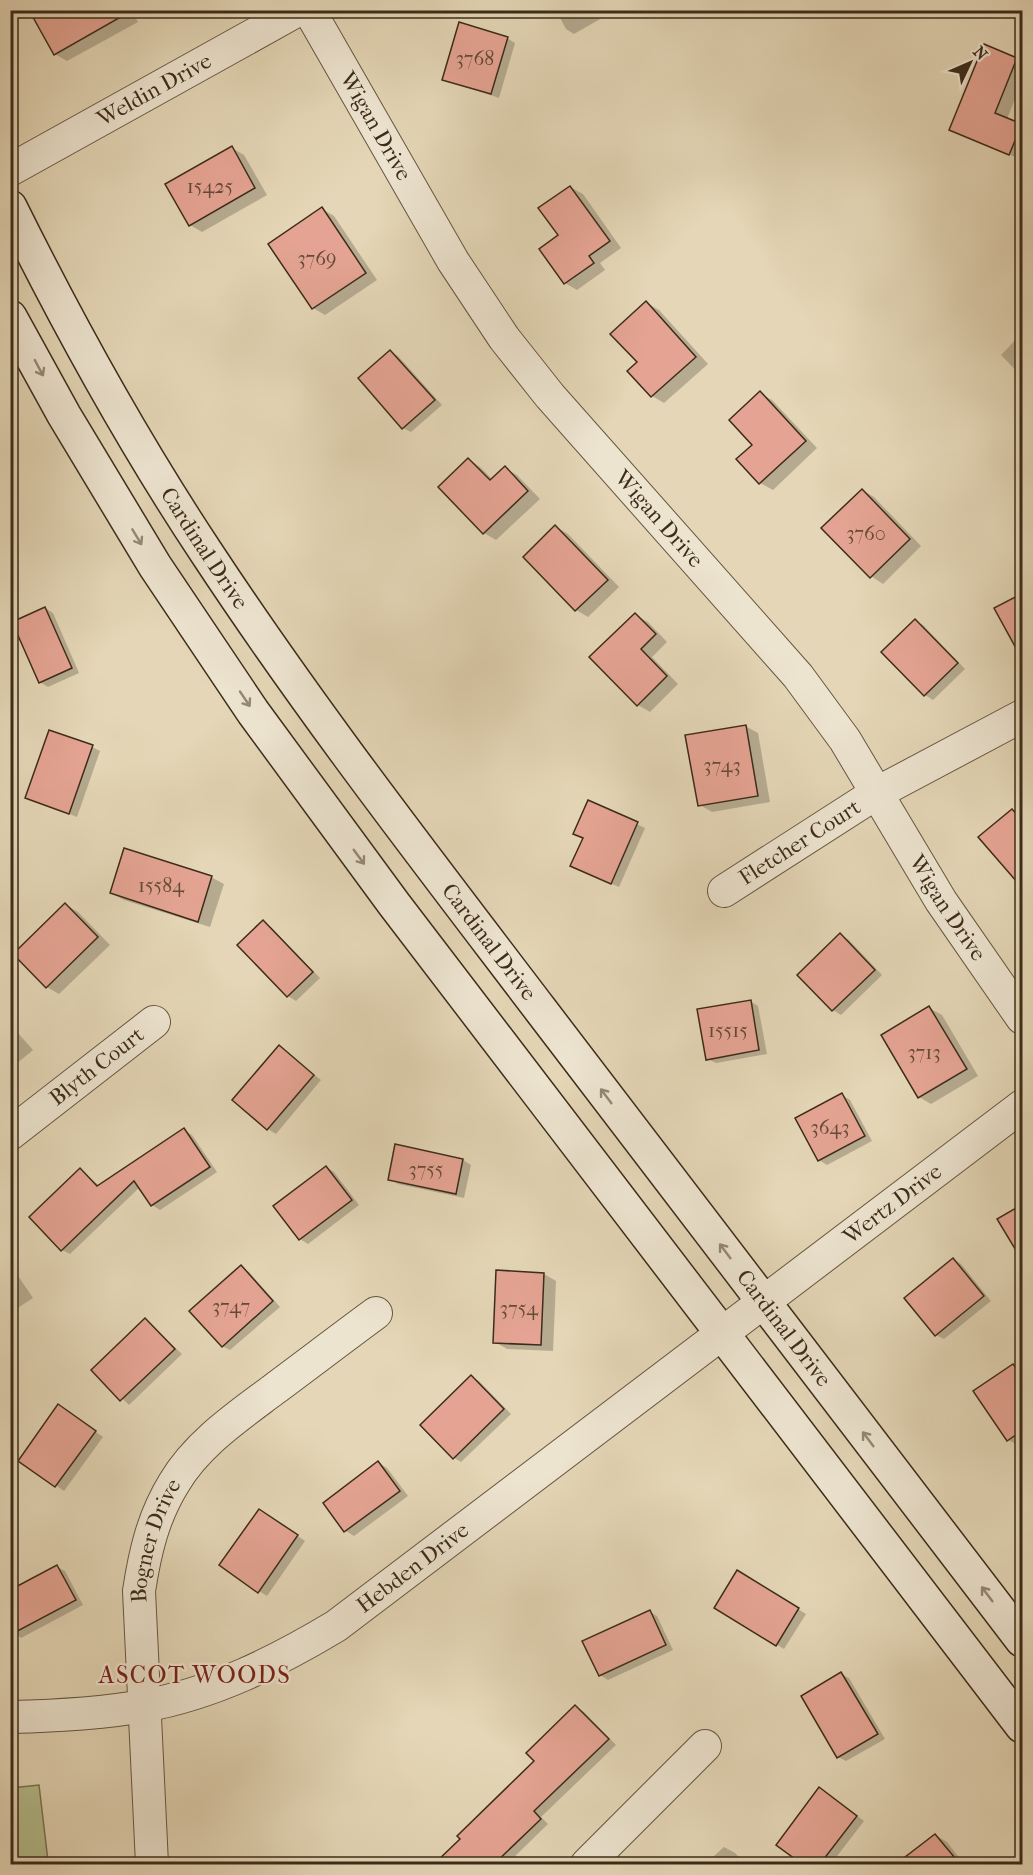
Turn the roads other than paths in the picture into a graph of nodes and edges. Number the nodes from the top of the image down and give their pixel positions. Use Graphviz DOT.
graph roads {
  1 [pos="298,10"];
  2 [pos="309,10"];
  3 [pos="10,170"];
  4 [pos="10,207"];
  5 [pos="10,317"];
  6 [pos="1023,716"];
  7 [pos="875,794"];
  8 [pos="724,891"];
  9 [pos="1023,1018"];
  10 [pos="154,1022"];
  11 [pos="1023,1106"];
  12 [pos="10,1134"];
  13 [pos="763,1301"];
  14 [pos="376,1313"];
  15 [pos="722,1333"];
  16 [pos="1023,1640"];
  17 [pos="143,1706"];
  18 [pos="10,1717"];
  19 [pos="1023,1726"];
  20 [pos="705,1746"];
  21 [pos="152,1864"];
  22 [pos="587,1864"];
  1 -- 3 [label="street, Weldin Drive"];
  2 -- 7 [label="street, Wigan Drive"];
  13 -- 4 [label="main road, Cardinal Drive, one-way"];
  5 -- 15 [label="main road, one-way"];
  6 -- 7 [label="street, Fletcher Court"];
  7 -- 8 [label="street, Fletcher Court"];
  7 -- 9 [label="street, Wigan Drive"];
  10 -- 12 [label="street, Blyth Court"];
  11 -- 13 [label="street, Wertz Drive"];
  13 -- 15 [label="street, Hebden Drive"];
  16 -- 13 [label="main road, Cardinal Drive, one-way"];
  14 -- 17 [label="street, Bogner Drive"];
  15 -- 17 [label="street, Hebden Drive"];
  15 -- 19 [label="main road"];
  17 -- 18 [label="street, Hebden Drive"];
  17 -- 21 [label="street, Bogner Drive"];
  20 -- 22 [label="street"];
}
